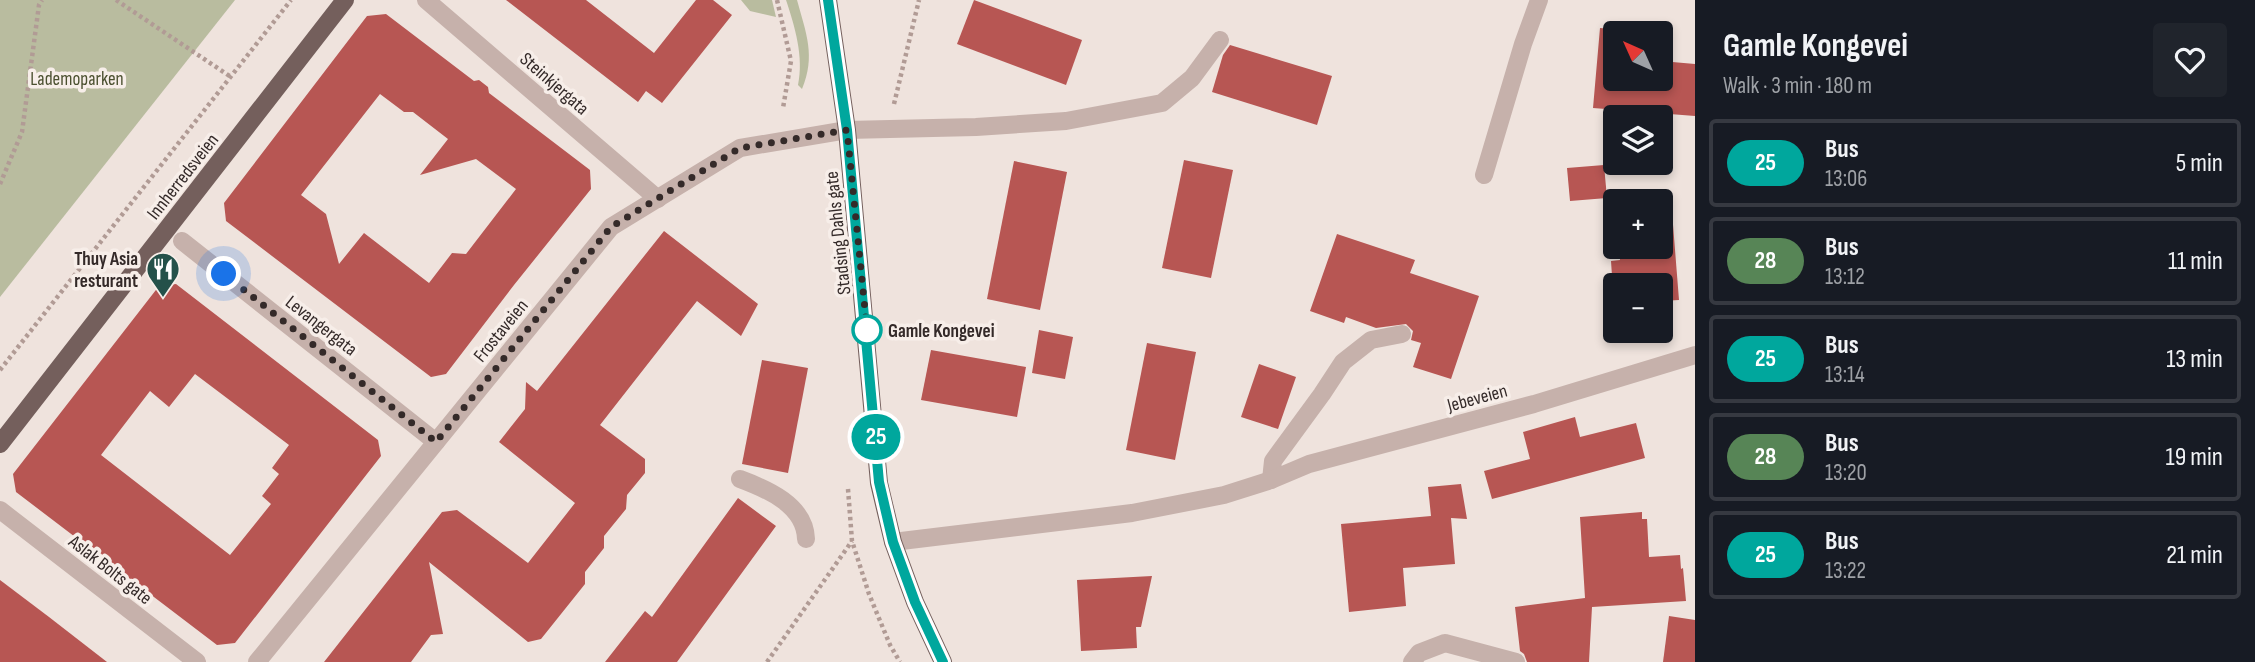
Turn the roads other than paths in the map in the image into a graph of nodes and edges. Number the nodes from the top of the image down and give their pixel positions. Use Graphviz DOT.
graph roads {
  1 [pos="345,0"];
  2 [pos="426,0"];
  3 [pos="828,0"];
  4 [pos="1539,0"];
  5 [pos="1220,40"];
  6 [pos="847,130"];
  7 [pos="1484,176"];
  8 [pos="658,199"];
  9 [pos="182,241"];
  10 [pos="1402,334"];
  11 [pos="1695,355"];
  12 [pos="436,442"];
  13 [pos="0,444"];
  14 [pos="740,479"];
  15 [pos="1271,481"];
  16 [pos="0,510"];
  17 [pos="806,539"];
  18 [pos="893,542"];
  19 [pos="197,662"];
  20 [pos="257,662"];
  21 [pos="943,662"];
  22 [pos="1412,662"];
  23 [pos="1516,662"];
  1 -- 13 [label="main road, Innherredsveien"];
  2 -- 8 [label="street, Steinkjergata"];
  3 -- 6 [label="main road, Stadsing Dahls gate"];
  4 -- 7 [label="street"];
  5 -- 6 [label="street, Frostaveien"];
  6 -- 8 [label="street, Frostaveien"];
  6 -- 18 [label="main road, Stadsing Dahls gate"];
  8 -- 12 [label="street, Frostaveien"];
  9 -- 12 [label="street, Levangergata"];
  10 -- 15 [label="street"];
  11 -- 15 [label="street, Jebeveien"];
  12 -- 20 [label="street, Frostaveien"];
  14 -- 17 [label="street"];
  15 -- 18 [label="street, Jebeveien"];
  16 -- 19 [label="street, Aslak Bolts gate"];
  18 -- 21 [label="main road, Stadsing Dahls gate"];
  22 -- 23 [label="street"];
}
